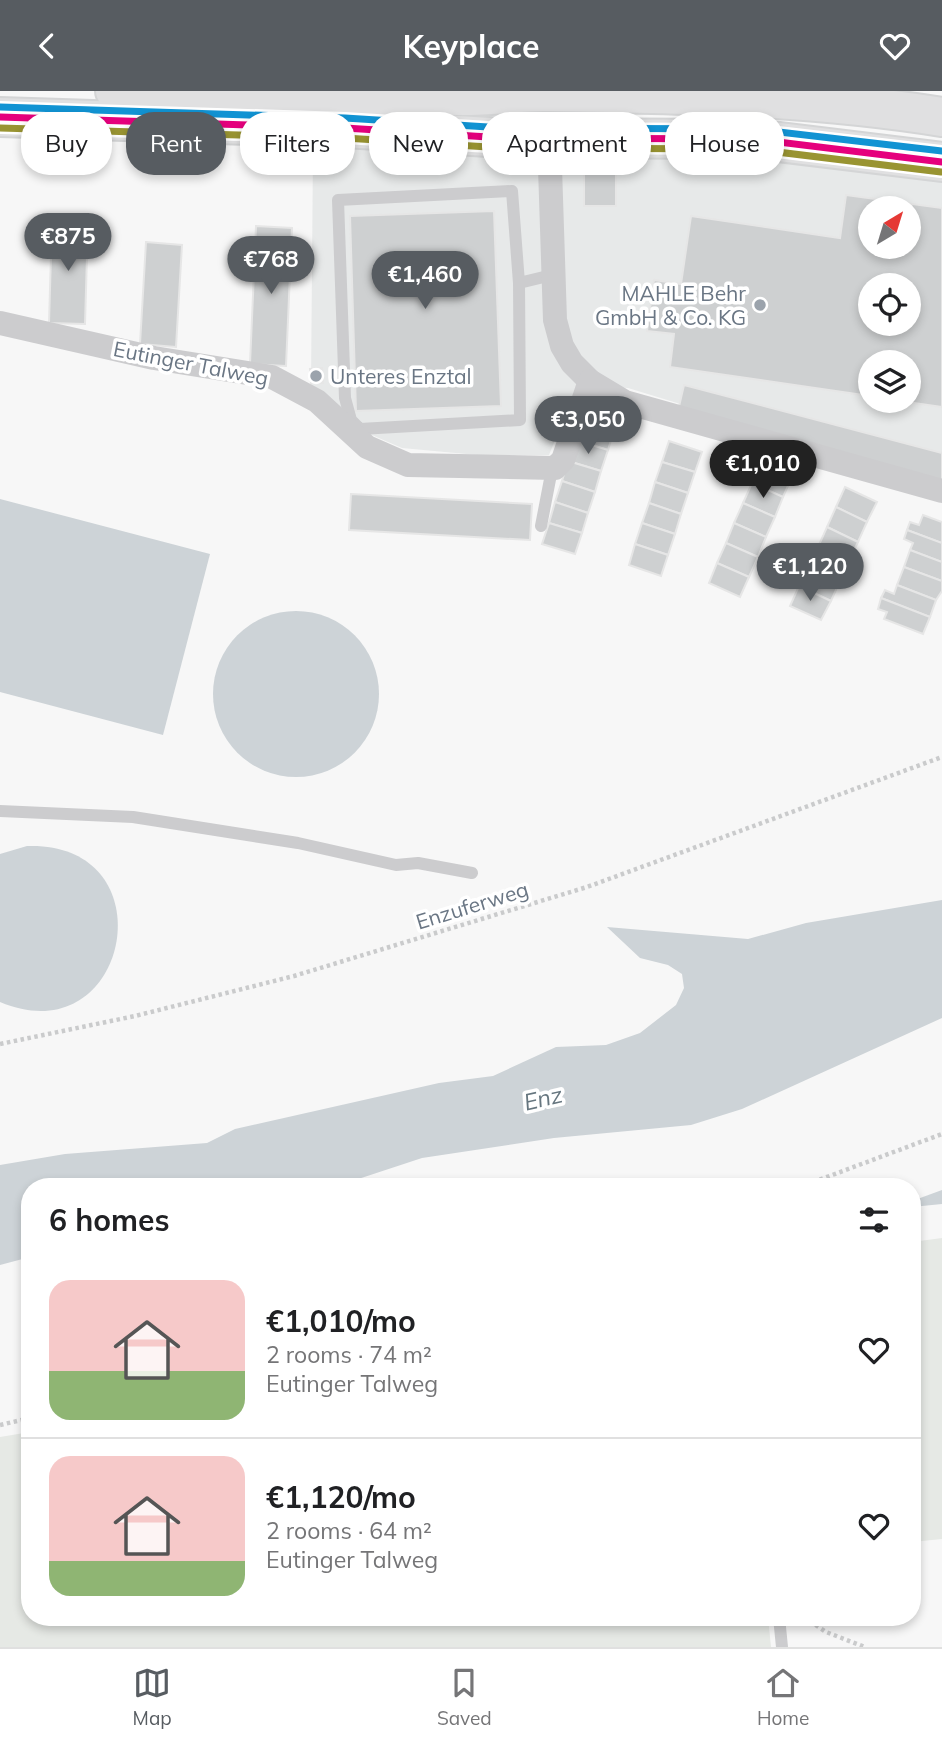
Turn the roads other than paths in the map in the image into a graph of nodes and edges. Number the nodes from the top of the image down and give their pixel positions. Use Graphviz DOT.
graph roads {
  1 [pos="114,91"];
  2 [pos="548,92"];
  3 [pos="548,112"];
  4 [pos="0,117"];
  5 [pos="942,117"];
  6 [pos="482,135"];
  7 [pos="651,138"];
  8 [pos="942,162"];
  9 [pos="550,175"];
  10 [pos="552,275"];
  11 [pos="519,283"];
  12 [pos="0,323"];
  13 [pos="590,381"];
  14 [pos="552,469"];
  15 [pos="942,491"];
  16 [pos="541,526"];
  17 [pos="0,811"];
  18 [pos="472,873"];
  19 [pos="780,1626"];
  20 [pos="782,1647"];
  1 -- 2 [label="main road"];
  2 -- 3 [label="main road"];
  2 -- 5 [label="main road"];
  4 -- 6 [label="main road"];
  7 -- 8 [label="main road"];
  9 -- 10 [label="street"];
  10 -- 11 [label="lane"];
  10 -- 13 [label="street"];
  11 -- 11 [label="lane"];
  12 -- 14 [label="street, Eutinger Talweg"];
  13 -- 14 [label="street"];
  13 -- 15 [label="street"];
  14 -- 16 [label="lane"];
  17 -- 18 [label="lane"];
  19 -- 20 [label="lane"];
}
